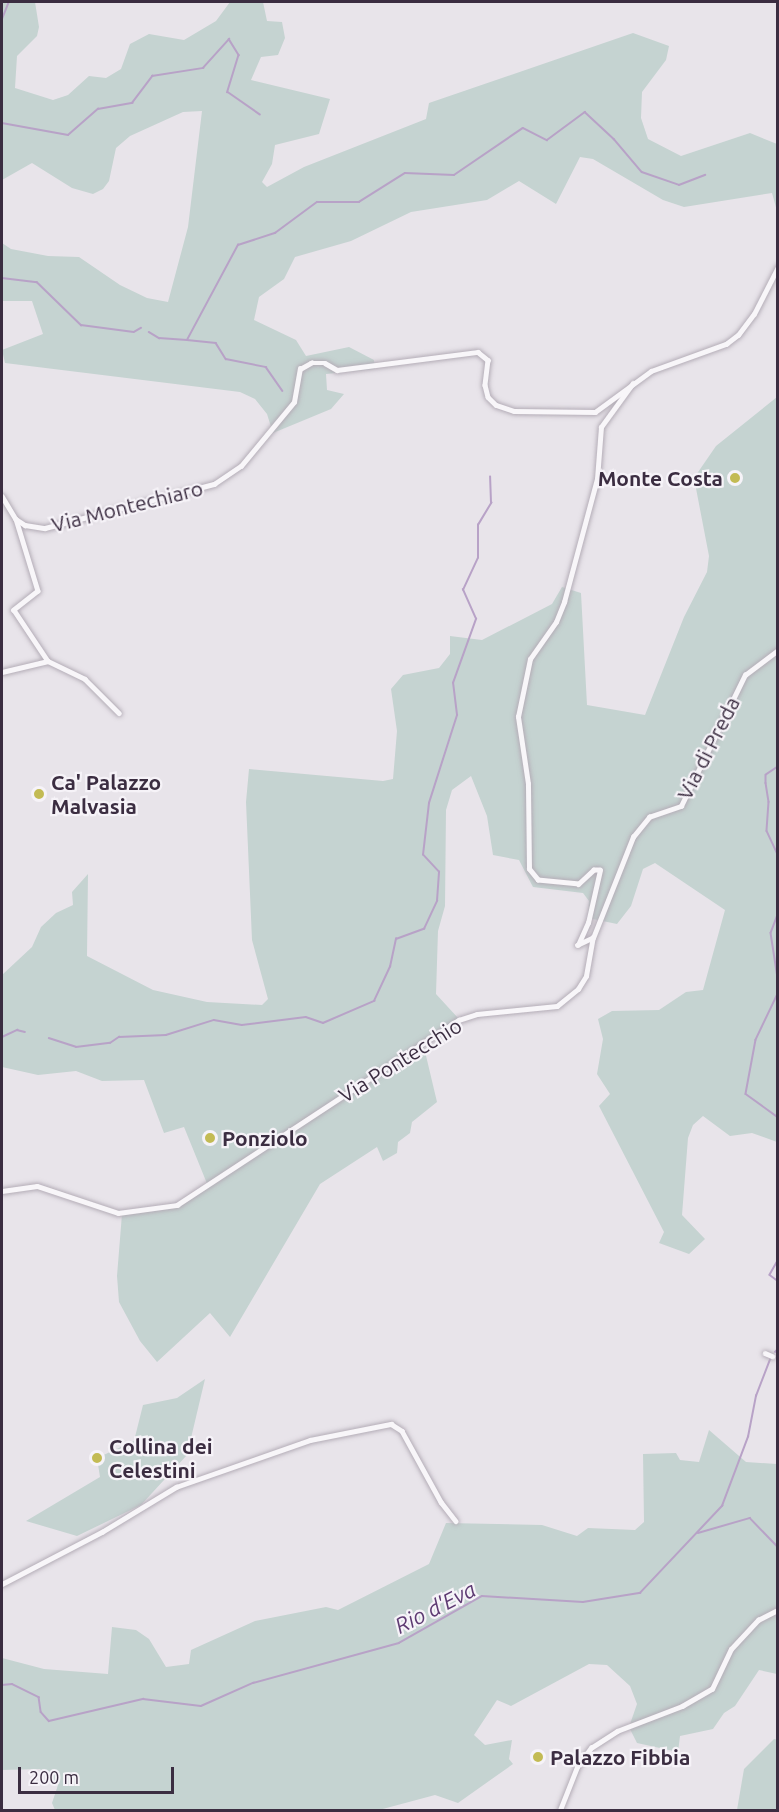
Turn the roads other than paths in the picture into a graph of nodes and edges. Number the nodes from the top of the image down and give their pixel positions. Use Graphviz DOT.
graph roads {
  1 [pos="777,267"];
  2 [pos="634,381"];
  3 [pos="2,496"];
  4 [pos="16,519"];
  5 [pos="777,650"];
  6 [pos="48,661"];
  7 [pos="2,672"];
  8 [pos="119,713"];
  9 [pos="593,938"];
  10 [pos="2,1191"];
  11 [pos="765,1353"];
  12 [pos="772,1356"];
  13 [pos="456,1521"];
  14 [pos="2,1584"];
  15 [pos="777,1610"];
  16 [pos="560,1810"];
  1 -- 2 [label="street, Via Montechiaro"];
  2 -- 4 [label="street, Via Montechiaro"];
  2 -- 9 [label="street"];
  3 -- 4 [label="street"];
  4 -- 6 [label="street"];
  5 -- 9 [label="street, Via di Preda"];
  6 -- 7 [label="street"];
  6 -- 8 [label="street"];
  9 -- 10 [label="street, Via Pontecchio"];
  11 -- 12 [label="street"];
  13 -- 14 [label="street"];
  15 -- 16 [label="street"];
}
